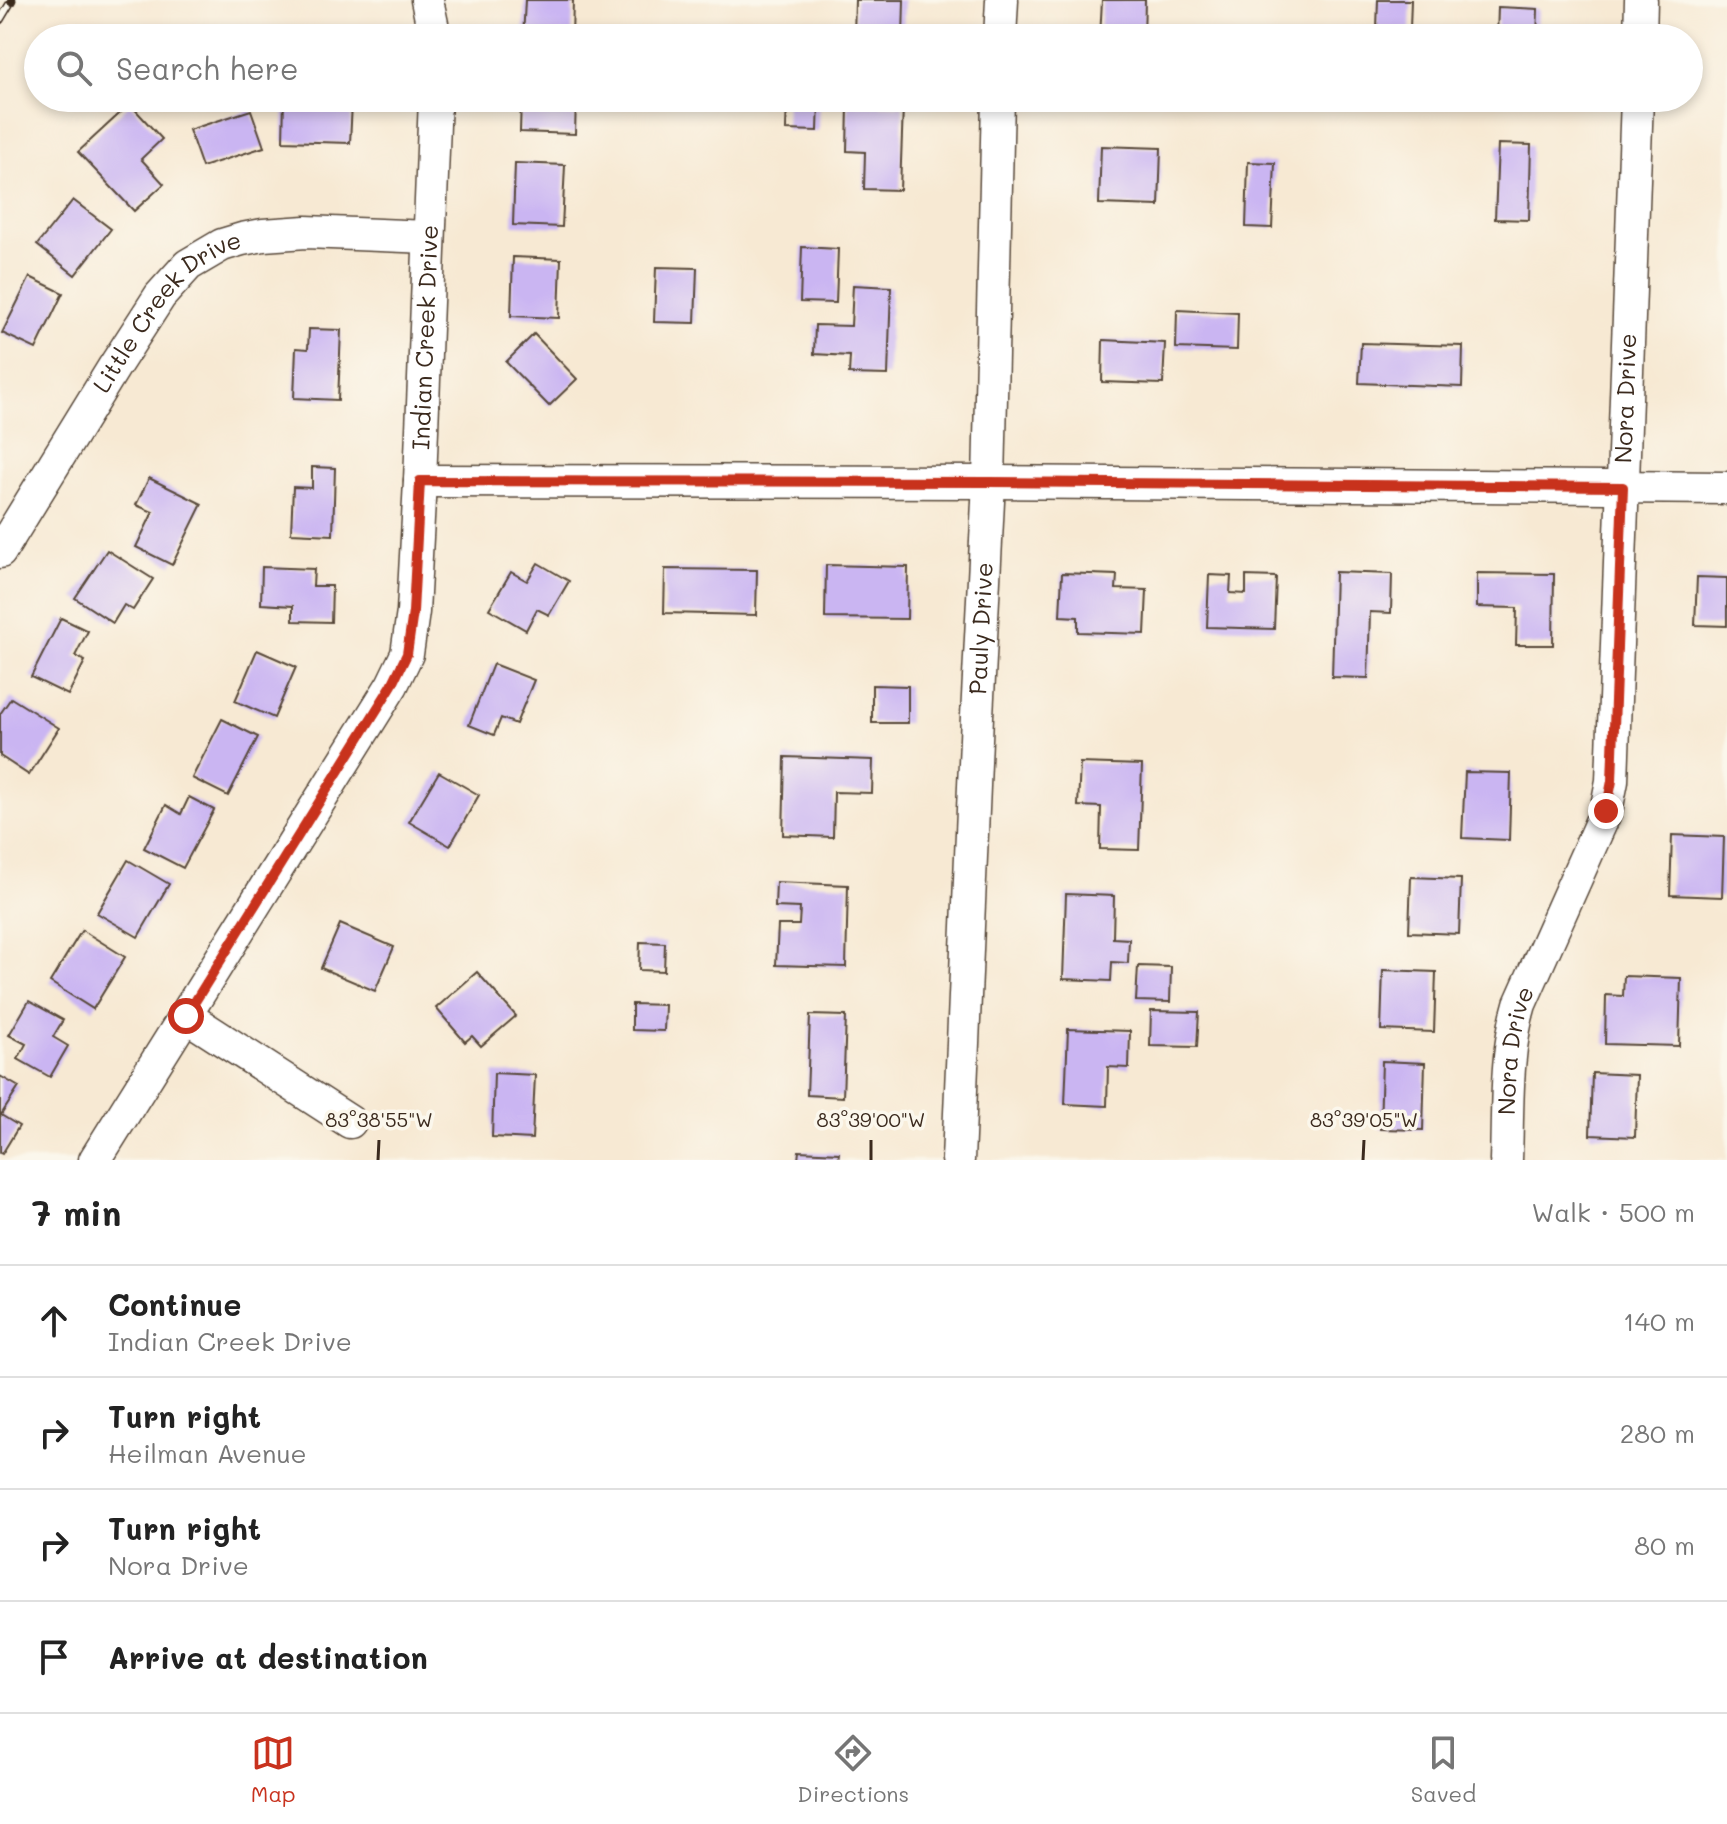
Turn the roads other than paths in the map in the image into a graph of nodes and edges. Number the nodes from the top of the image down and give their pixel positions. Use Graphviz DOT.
graph roads {
  1 [pos="427,0"];
  2 [pos="1002,0"];
  3 [pos="1641,0"];
  4 [pos="432,24"];
  5 [pos="1001,24"];
  6 [pos="1640,24"];
  7 [pos="434,112"];
  8 [pos="998,112"];
  9 [pos="1636,112"];
  10 [pos="429,237"];
  11 [pos="420,481"];
  12 [pos="989,482"];
  13 [pos="1623,487"];
  14 [pos="1727,488"];
  15 [pos="0,552"];
  16 [pos="186,1016"];
  17 [pos="350,1122"];
  18 [pos="95,1160"];
  19 [pos="958,1160"];
  20 [pos="1506,1160"];
  1 -- 4 [label="street"];
  2 -- 5 [label="street"];
  3 -- 6 [label="street"];
  7 -- 10 [label="street, Indian Creek Drive"];
  8 -- 12 [label="street, Pauly Drive"];
  9 -- 13 [label="street, Nora Drive"];
  10 -- 11 [label="street, Indian Creek Drive"];
  10 -- 15 [label="street, Little Creek Drive"];
  11 -- 12 [label="street"];
  11 -- 16 [label="street, Indian Creek Drive"];
  12 -- 13 [label="street"];
  12 -- 19 [label="street, Pauly Drive"];
  13 -- 14 [label="street"];
  13 -- 20 [label="street, Nora Drive"];
  16 -- 17 [label="street"];
  16 -- 18 [label="street, Indian Creek Drive"];
}
